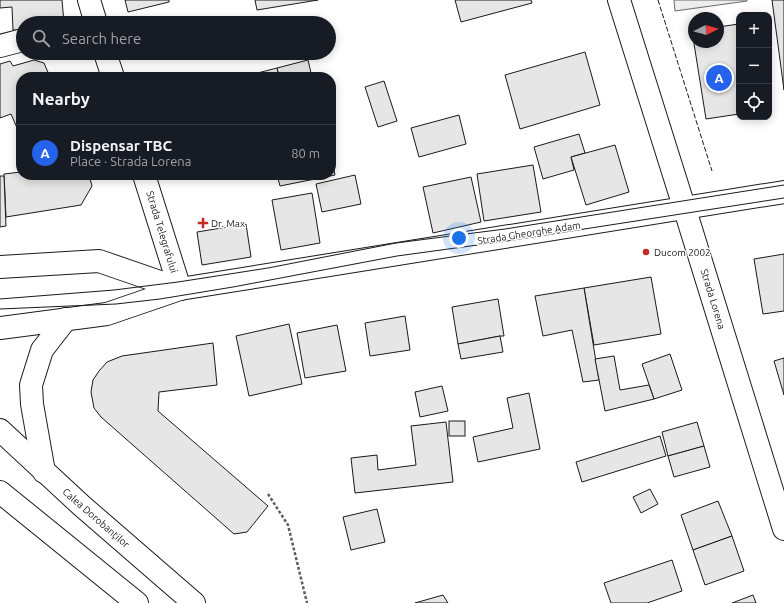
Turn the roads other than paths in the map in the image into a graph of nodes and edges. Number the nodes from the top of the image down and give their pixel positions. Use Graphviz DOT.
graph roads {
  1 [pos="89,0"];
  2 [pos="619,0"];
  3 [pos="92,16"];
  4 [pos="16,42"];
  5 [pos="0,46"];
  6 [pos="107,60"];
  7 [pos="111,72"];
  8 [pos="146,180"];
  9 [pos="784,192"];
  10 [pos="684,207"];
  11 [pos="0,267"];
  12 [pos="180,289"];
  13 [pos="66,319"];
  14 [pos="0,328"];
  15 [pos="0,430"];
  16 [pos="44,472"];
  17 [pos="0,492"];
  18 [pos="784,529"];
  19 [pos="137,603"];
  20 [pos="194,603"];
  1 -- 3 [label="main road"];
  2 -- 10 [label="main road, Strada Lorena"];
  4 -- 5 [label="main road"];
  6 -- 7 [label="main road"];
  8 -- 12 [label="main road, Strada Telegrafului"];
  9 -- 10 [label="main road, Strada Gheorghe Adam"];
  10 -- 12 [label="main road, Strada Gheorghe Adam"];
  10 -- 18 [label="main road, Strada Lorena"];
  11 -- 12 [label="main road, Strada Gheorghe Adam"];
  12 -- 13 [label="main road, Strada Gheorghe Adam"];
  13 -- 14 [label="main road, Strada Gheorghe Adam"];
  13 -- 16 [label="main road"];
  15 -- 16 [label="main road, Calea Dorobanților"];
  16 -- 20 [label="main road, Calea Dorobanților"];
  17 -- 19 [label="main road"];
}
